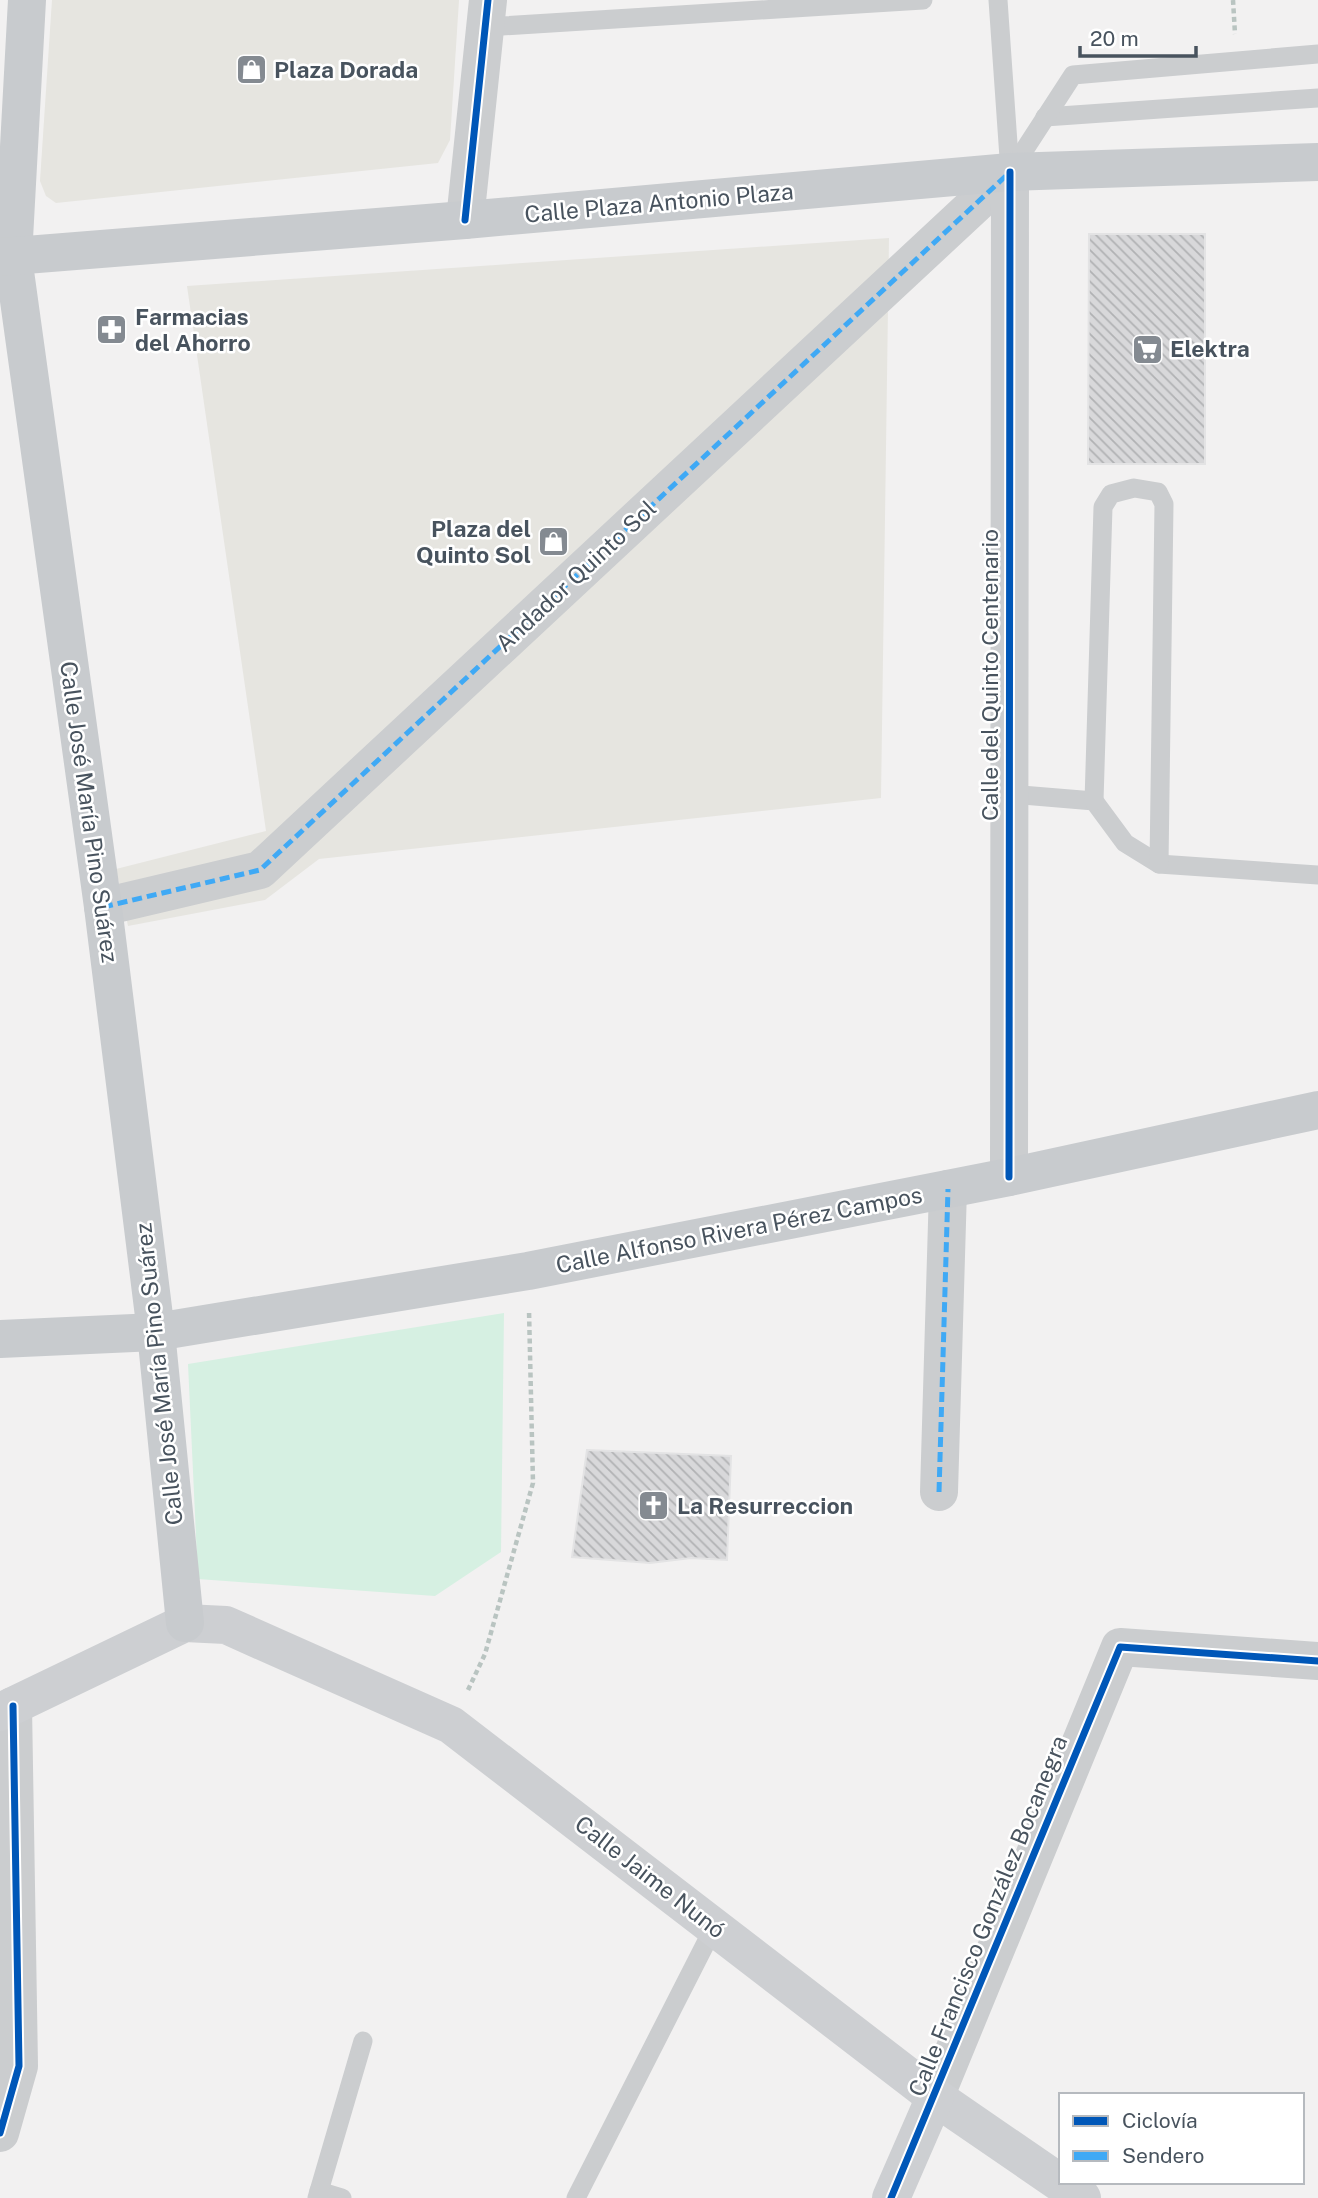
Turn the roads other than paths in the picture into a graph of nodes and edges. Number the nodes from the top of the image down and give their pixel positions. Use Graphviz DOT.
graph roads {
  1 [pos="27,0"];
  2 [pos="657,0"];
  3 [pos="923,0"];
  4 [pos="998,0"];
  5 [pos="487,13"];
  6 [pos="678,15"];
  7 [pos="1318,54"];
  8 [pos="1318,98"];
  9 [pos="1045,117"];
  10 [pos="1318,162"];
  11 [pos="1010,172"];
  12 [pos="465,220"];
  13 [pos="6,257"];
  14 [pos="1009,794"];
  15 [pos="1094,801"];
  16 [pos="1159,863"];
  17 [pos="1318,875"];
  18 [pos="103,907"];
  19 [pos="1318,1110"];
  20 [pos="1009,1177"];
  21 [pos="948,1189"];
  22 [pos="156,1332"];
  23 [pos="0,1339"];
  24 [pos="939,1492"];
  25 [pos="185,1623"];
  26 [pos="1318,1661"];
  27 [pos="6,1709"];
  28 [pos="714,1927"];
  29 [pos="363,2041"];
  30 [pos="935,2097"];
  31 [pos="0,2133"];
  32 [pos="1059,2182"];
  33 [pos="1062,2184"];
  34 [pos="318,2195"];
  35 [pos="342,2198"];
  36 [pos="576,2198"];
  37 [pos="891,2198"];
  38 [pos="1082,2198"];
  1 -- 13 [label="main road, Calle José María Pino Suárez"];
  2 -- 6 [label="lane"];
  3 -- 6 [label="lane"];
  4 -- 11 [label="lane"];
  5 -- 6 [label="lane"];
  5 -- 12 [label="street"];
  7 -- 9 [label="lane"];
  8 -- 9 [label="lane"];
  9 -- 11 [label="lane"];
  10 -- 11 [label="main road, Calle Plaza Antonio Plaza"];
  11 -- 12 [label="main road, Calle Plaza Antonio Plaza"];
  11 -- 14 [label="street, Calle del Quinto Centenario"];
  11 -- 18 [label="street, Andador Quinto Sol"];
  12 -- 13 [label="main road, Calle Plaza Antonio Plaza"];
  13 -- 18 [label="main road, Calle José María Pino Suárez"];
  14 -- 15 [label="lane"];
  14 -- 20 [label="street, Calle del Quinto Centenario"];
  15 -- 16 [label="lane"];
  15 -- 16 [label="lane"];
  16 -- 17 [label="lane"];
  18 -- 22 [label="main road, Calle José María Pino Suárez"];
  19 -- 20 [label="main road, Calle Alfonso Rivera Pérez Campos"];
  20 -- 21 [label="main road, Calle Alfonso Rivera Pérez Campos"];
  21 -- 22 [label="main road, Calle Alfonso Rivera Pérez Campos"];
  21 -- 24 [label="street"];
  22 -- 23 [label="main road, Calle Alfonso Rivera Pérez Campos"];
  22 -- 25 [label="main road, Calle José María Pino Suárez"];
  25 -- 27 [label="main road"];
  25 -- 28 [label="main road, Calle Jaime Nunó"];
  26 -- 30 [label="street, Calle Francisco González Bocanegra"];
  27 -- 31 [label="street"];
  28 -- 30 [label="main road, Calle Jaime Nunó"];
  28 -- 36 [label="lane"];
  29 -- 34 [label="lane"];
  30 -- 32 [label="main road, Calle Jaime Nunó"];
  30 -- 37 [label="main road, Calle Francisco González Bocanegra"];
  33 -- 38 [label="main road, Calle Jaime Nunó"];
  34 -- 35 [label="lane"];
}
